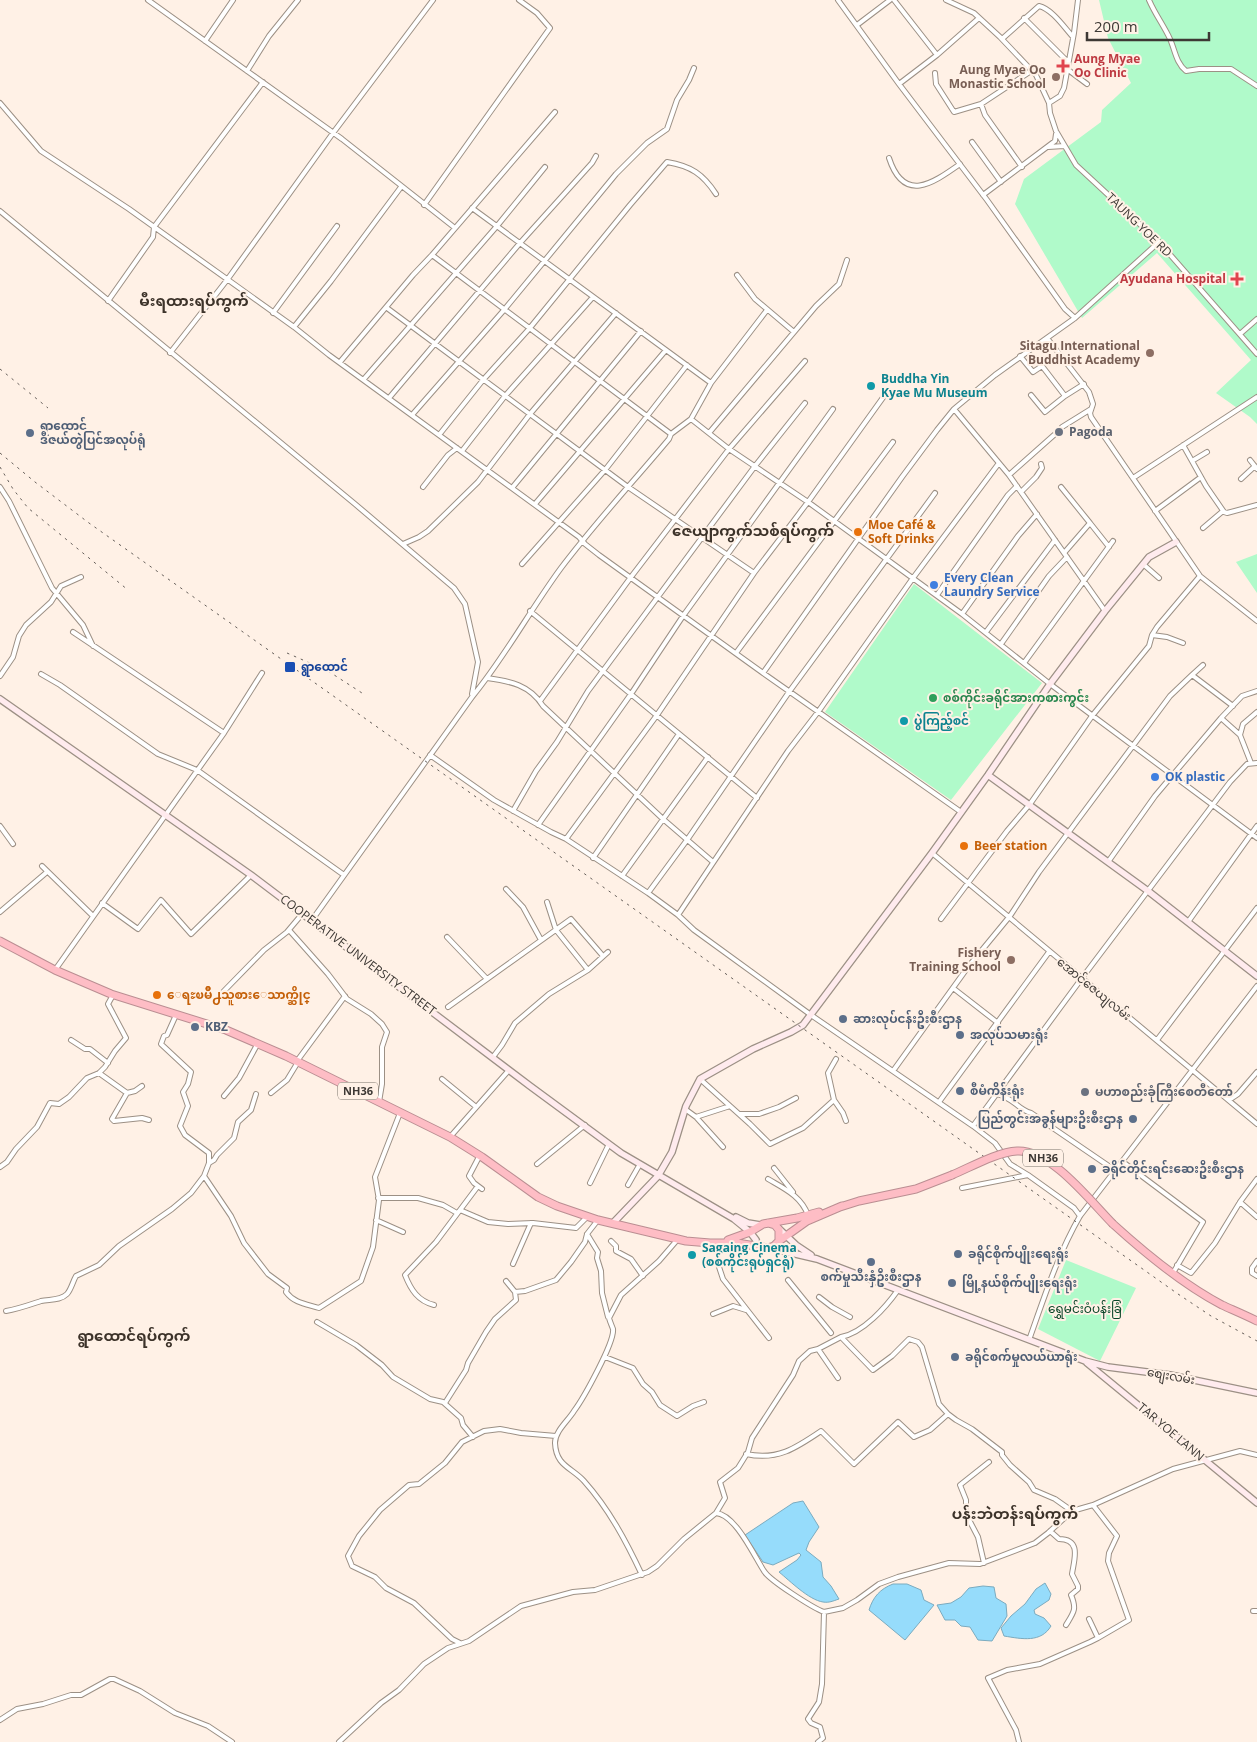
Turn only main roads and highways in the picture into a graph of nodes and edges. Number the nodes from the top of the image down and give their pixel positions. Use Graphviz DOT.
graph roads {
  1 [pos="0,941"];
  2 [pos="842,1206"];
  3 [pos="763,1224"];
  4 [pos="779,1241"];
  5 [pos="710,1243"];
  6 [pos="765,1247"];
  7 [pos="1257,1321"];
  1 -- 5 [label="highway, NH36"];
  2 -- 3 [label="highway, NH36"];
  2 -- 4 [label="highway, NH36"];
  2 -- 7 [label="highway, NH36, bridge"];
  3 -- 4 [label="highway"];
  3 -- 5 [label="highway, NH36"];
  3 -- 6 [label="highway"];
  4 -- 6 [label="highway, NH36"];
  5 -- 6 [label="highway, NH36"];
}
